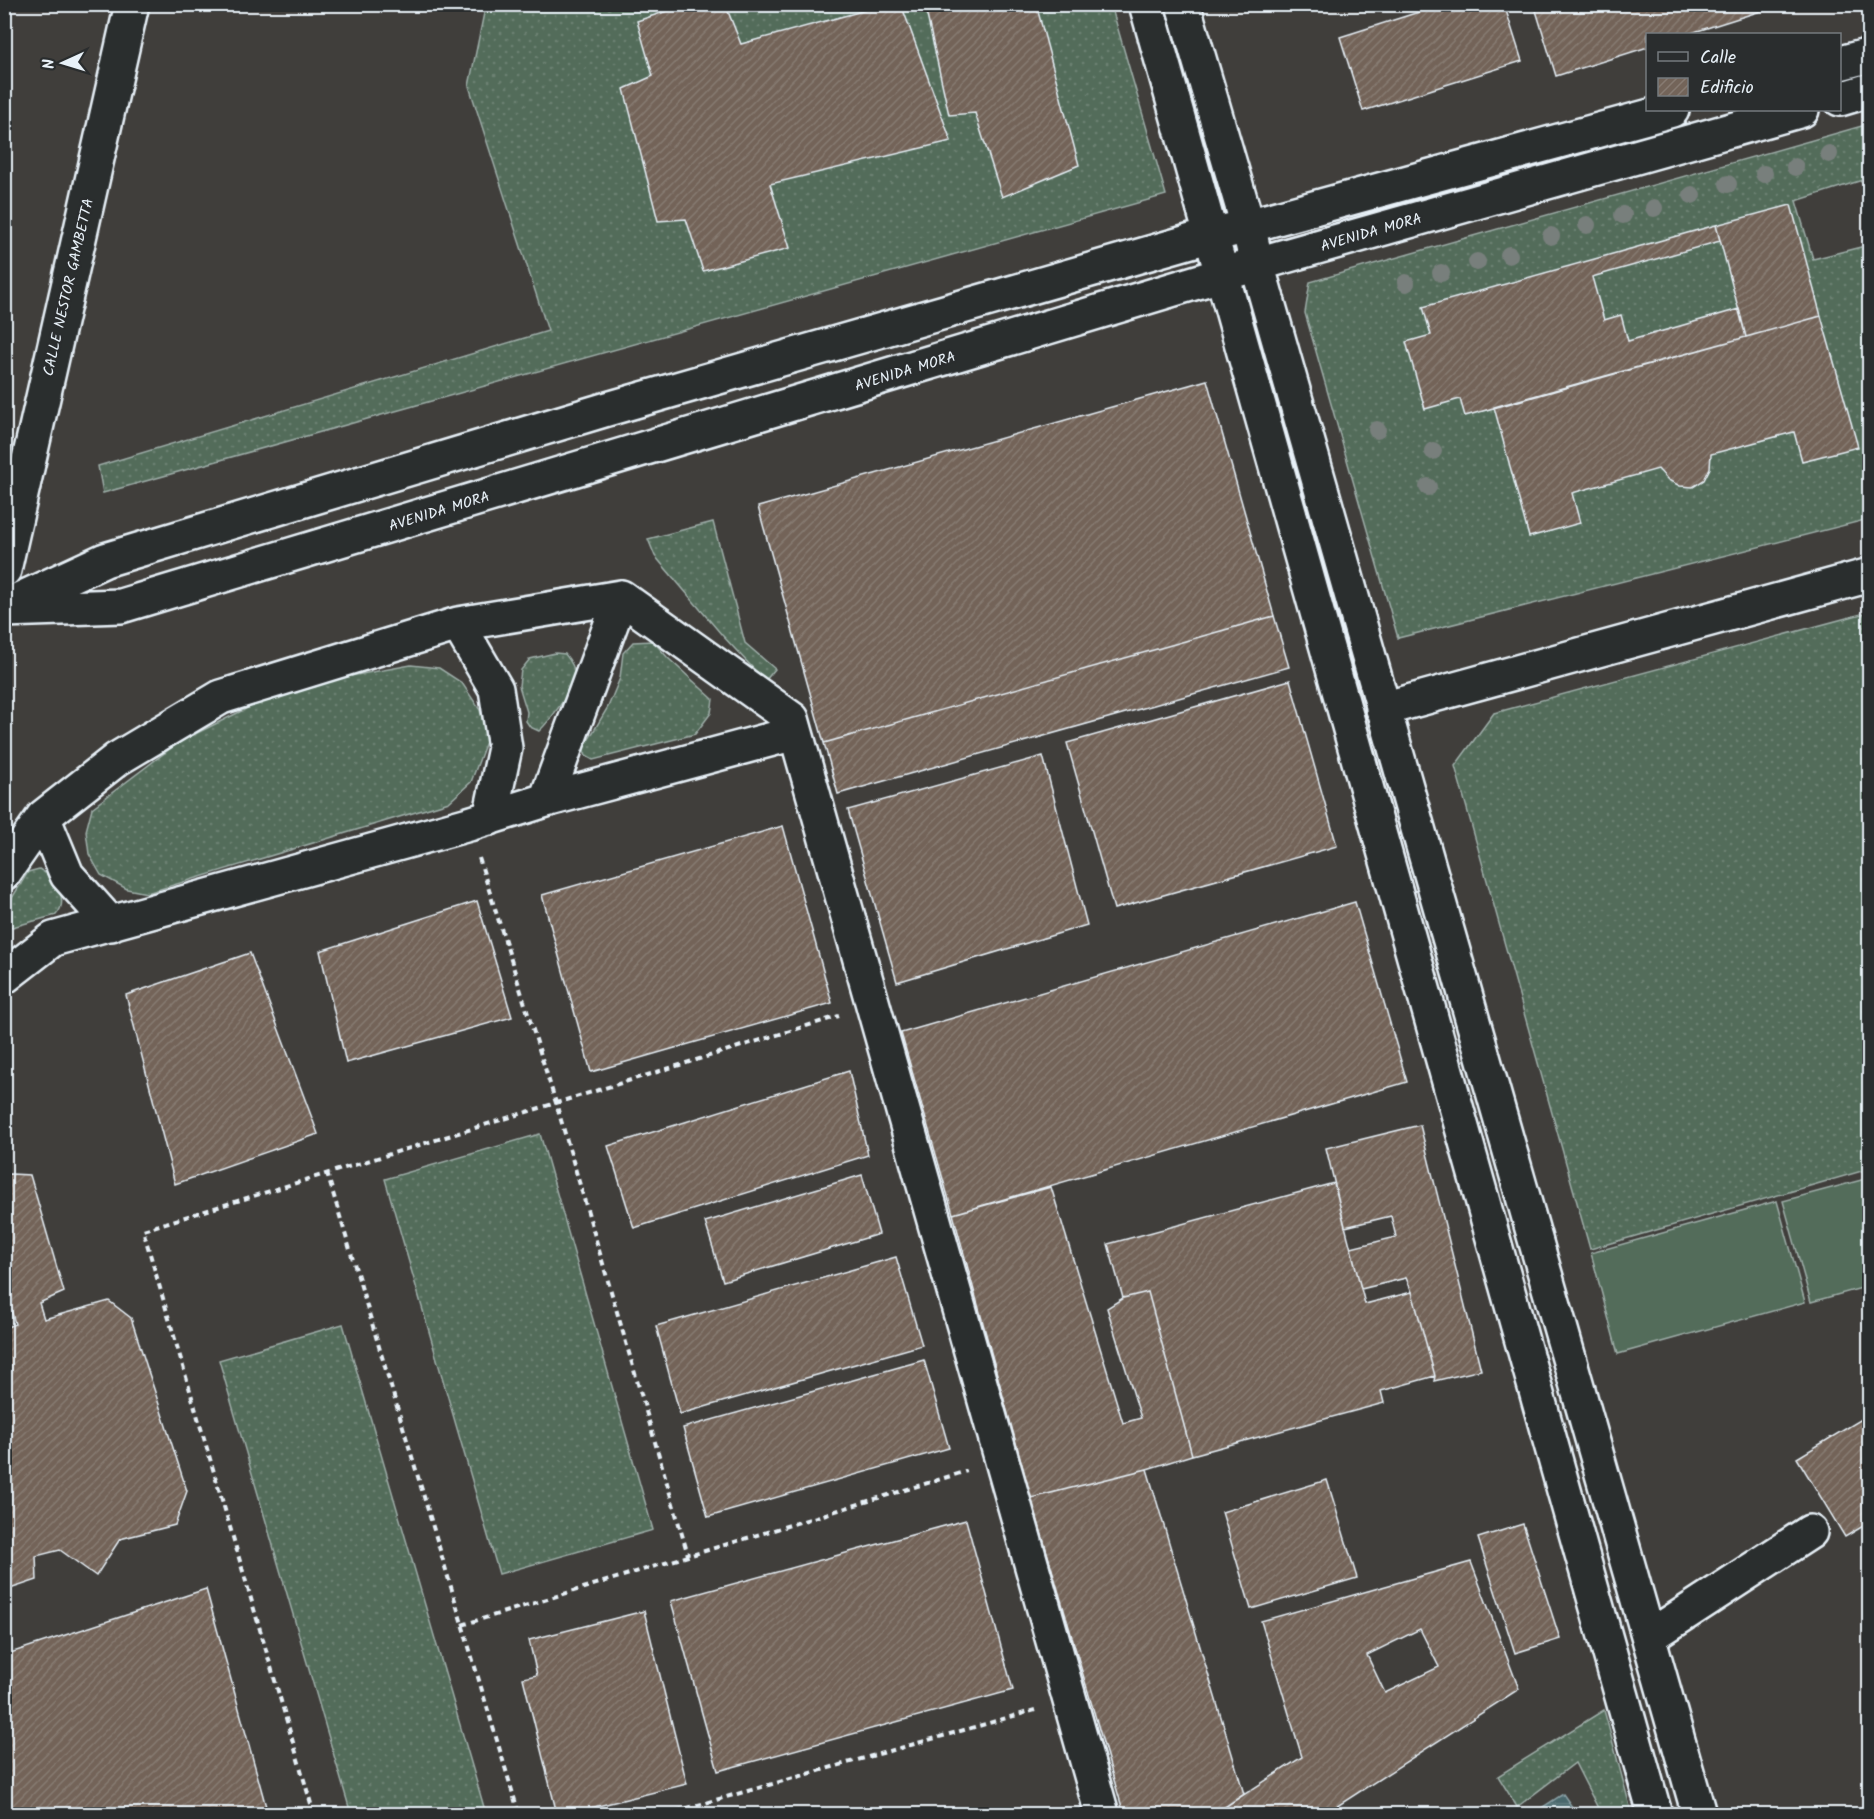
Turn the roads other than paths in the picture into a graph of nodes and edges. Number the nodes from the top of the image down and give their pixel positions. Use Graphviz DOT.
graph roads {
  1 [pos="132,4"];
  2 [pos="1146,4"];
  3 [pos="1183,4"];
  4 [pos="1869,55"];
  5 [pos="1841,62"];
  6 [pos="1869,90"];
  7 [pos="1841,98"];
  8 [pos="1668,111"];
  9 [pos="1798,111"];
  10 [pos="1248,226"];
  11 [pos="1212,235"];
  12 [pos="1257,264"];
  13 [pos="1222,276"];
  14 [pos="4,570"];
  15 [pos="1869,575"];
  16 [pos="621,597"];
  17 [pos="4,608"];
  18 [pos="458,624"];
  19 [pos="1383,709"];
  20 [pos="795,734"];
  21 [pos="546,800"];
  22 [pos="43,817"];
  23 [pos="479,821"];
  24 [pos="4,873"];
  25 [pos="111,924"];
  26 [pos="4,977"];
  27 [pos="1810,1532"];
  28 [pos="1649,1637"];
  29 [pos="1102,1815"];
  30 [pos="1655,1815"];
  31 [pos="1699,1815"];
  1 -- 14 [label="lane, CALLE NESTOR GAMBETTA"];
  2 -- 11 [label="lane"];
  3 -- 10 [label="lane"];
  4 -- 5 [label="lane"];
  6 -- 7 [label="lane"];
  8 -- 10 [label="lane, AVENIDA MORA"];
  9 -- 12 [label="lane, AVENIDA MORA"];
  10 -- 11 [label="lane, AVENIDA MORA"];
  10 -- 12 [label="lane"];
  11 -- 13 [label="lane"];
  11 -- 17 [label="lane, AVENIDA MORA"];
  12 -- 13 [label="lane, AVENIDA MORA"];
  12 -- 19 [label="lane"];
  13 -- 17 [label="lane, AVENIDA MORA"];
  13 -- 30 [label="lane"];
  15 -- 19 [label="lane"];
  16 -- 18 [label="lane"];
  16 -- 20 [label="lane"];
  16 -- 21 [label="lane"];
  18 -- 22 [label="lane"];
  18 -- 23 [label="lane"];
  19 -- 28 [label="lane"];
  20 -- 21 [label="lane"];
  20 -- 29 [label="lane"];
  21 -- 23 [label="lane"];
  22 -- 24 [label="lane"];
  22 -- 25 [label="lane"];
  23 -- 25 [label="lane"];
  25 -- 26 [label="lane"];
  27 -- 28 [label="lane"];
  28 -- 31 [label="lane"];
}
